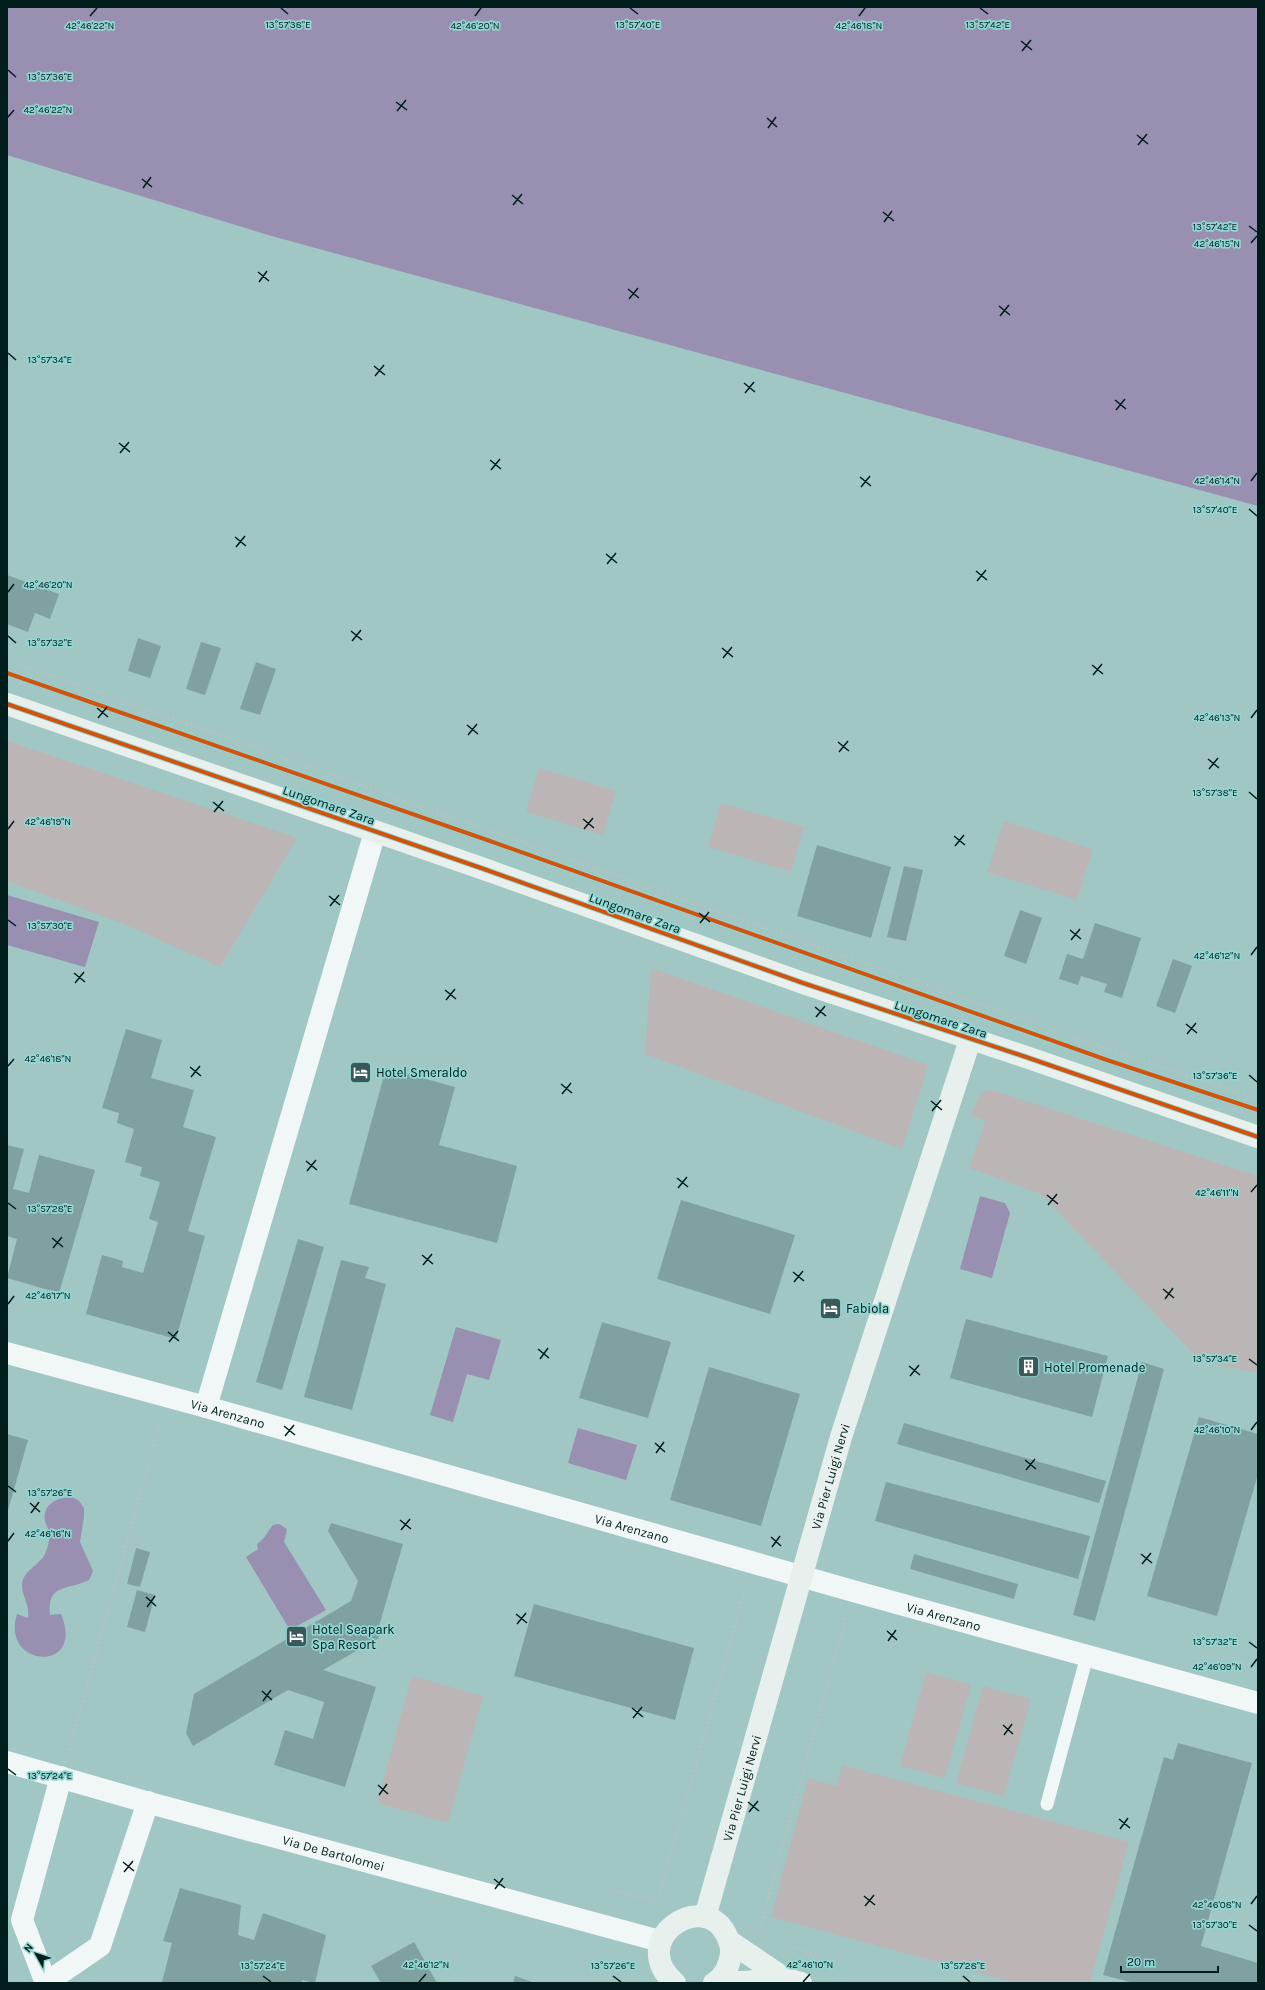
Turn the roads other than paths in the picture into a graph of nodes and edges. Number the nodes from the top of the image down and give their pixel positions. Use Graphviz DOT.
graph roads {
  1 [pos="7,704"];
  2 [pos="375,832"];
  3 [pos="970,1040"];
  4 [pos="1258,1137"];
  5 [pos="7,1353"];
  6 [pos="206,1407"];
  7 [pos="802,1576"];
  8 [pos="1087,1656"];
  9 [pos="1258,1703"];
  10 [pos="7,1762"];
  11 [pos="61,1777"];
  12 [pos="148,1802"];
  13 [pos="1047,1804"];
  14 [pos="705,1918"];
  15 [pos="660,1941"];
  16 [pos="729,1941"];
  17 [pos="793,1981"];
  18 [pos="716,1982"];
  19 [pos="46,1983"];
  20 [pos="675,1983"];
  1 -- 2 [label="street, Lungomare Zara"];
  2 -- 3 [label="street, Lungomare Zara"];
  2 -- 6 [label="street"];
  3 -- 4 [label="street, Lungomare Zara"];
  3 -- 7 [label="street, Via Pier Luigi Nervi"];
  5 -- 6 [label="street, Via Arenzano"];
  6 -- 7 [label="street, Via Arenzano"];
  7 -- 8 [label="street, Via Arenzano"];
  7 -- 14 [label="street, Via Pier Luigi Nervi"];
  8 -- 9 [label="street, Via Arenzano"];
  8 -- 13 [label="lane"];
  10 -- 11 [label="street, Via De Bartolomei"];
  11 -- 12 [label="street, Via De Bartolomei"];
  11 -- 19 [label="street"];
  12 -- 15 [label="street, Via De Bartolomei"];
  12 -- 19 [label="street"];
  14 -- 15 [label="street"];
  14 -- 16 [label="street"];
  15 -- 20 [label="street"];
  16 -- 17 [label="street"];
  16 -- 18 [label="street"];
  17 -- 18 [label="street"];
}
